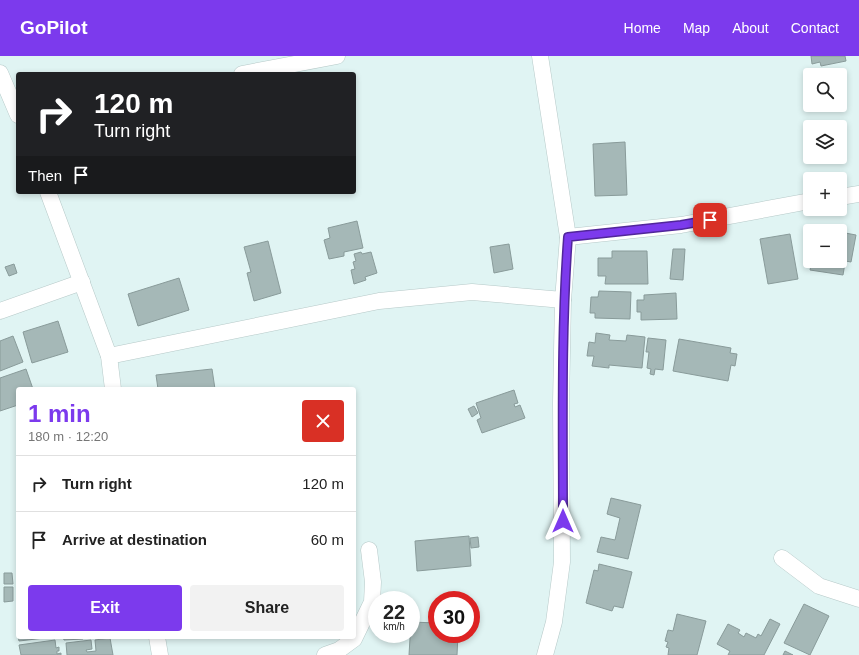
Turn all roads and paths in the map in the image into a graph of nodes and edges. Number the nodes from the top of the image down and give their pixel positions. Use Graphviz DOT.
graph roads {
  1 [pos="337,56"];
  2 [pos="540,56"];
  3 [pos="270,62"];
  4 [pos="247,72"];
  5 [pos="0,74"];
  6 [pos="16,110"];
  7 [pos="49,194"];
  8 [pos="859,194"];
  9 [pos="847,196"];
  10 [pos="803,202"];
  11 [pos="568,237"];
  12 [pos="82,282"];
  13 [pos="563,300"];
  14 [pos="0,311"];
  15 [pos="109,356"];
  16 [pos="113,387"];
  17 [pos="369,550"];
  18 [pos="782,558"];
  19 [pos="859,599"];
  20 [pos="356,635"];
  21 [pos="157,639"];
  22 [pos="354,639"];
  23 [pos="160,655"];
  24 [pos="325,655"];
  25 [pos="545,655"];
  1 -- 3 [label="street"];
  2 -- 11 [label="street"];
  3 -- 4 [label="street"];
  5 -- 6 [label="street"];
  7 -- 12 [label="street"];
  8 -- 9 [label="street"];
  10 -- 11 [label="street"];
  11 -- 13 [label="street"];
  12 -- 14 [label="street"];
  12 -- 15 [label="street"];
  13 -- 15 [label="street"];
  13 -- 25 [label="street"];
  15 -- 16 [label="street"];
  17 -- 20 [label="street"];
  18 -- 19 [label="street"];
  21 -- 23 [label="street"];
  22 -- 24 [label="street"];
}
